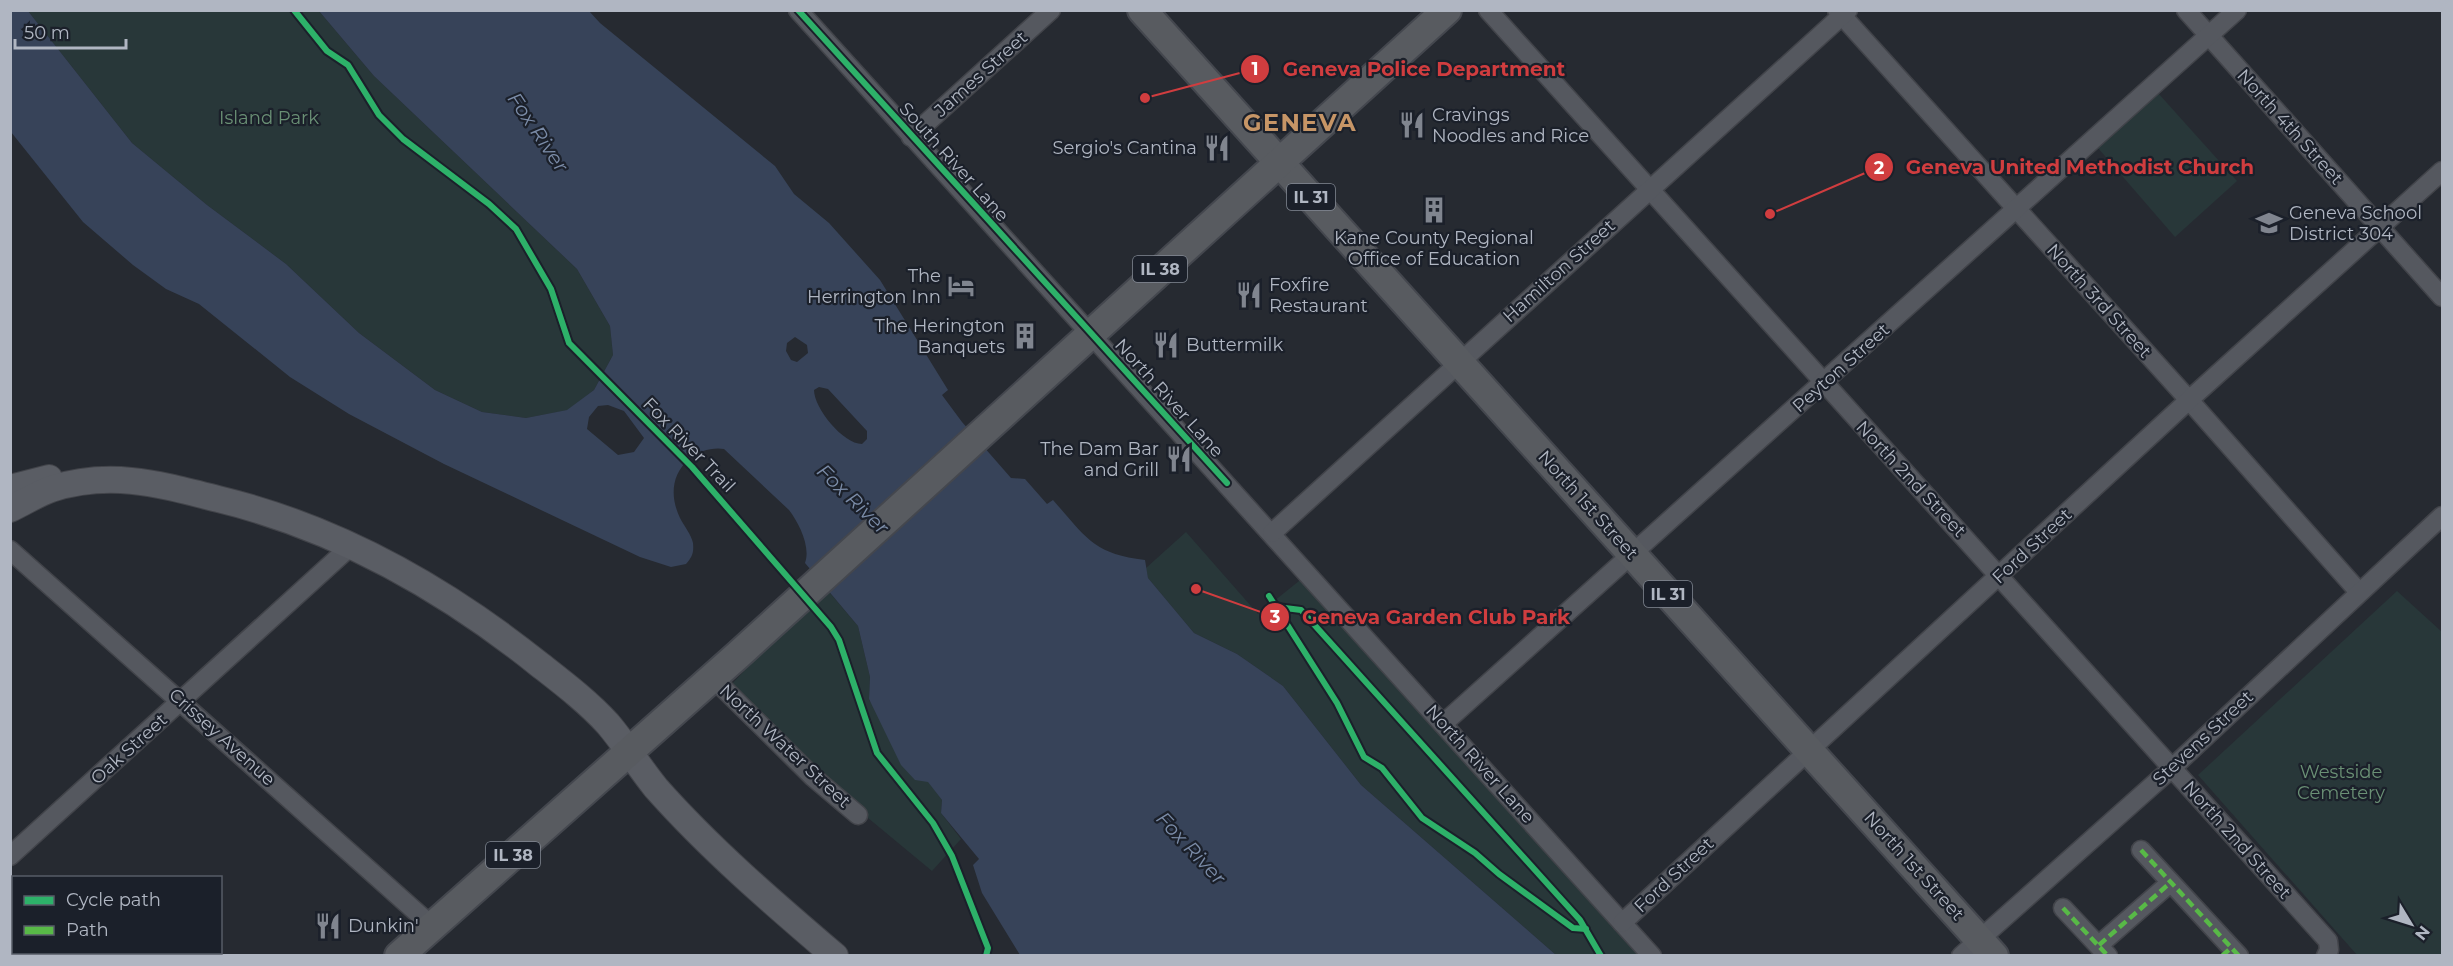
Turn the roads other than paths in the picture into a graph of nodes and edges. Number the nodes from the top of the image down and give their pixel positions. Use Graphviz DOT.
graph roads {
  1 [pos="798,10"];
  2 [pos="1051,10"];
  3 [pos="1142,10"];
  4 [pos="1447,10"];
  5 [pos="1488,10"];
  6 [pos="2186,10"];
  7 [pos="2237,10"];
  8 [pos="1842,12"];
  9 [pos="2208,36"];
  10 [pos="911,137"];
  11 [pos="1279,161"];
  12 [pos="2442,171"];
  13 [pos="1649,190"];
  14 [pos="2016,210"];
  15 [pos="2380,228"];
  16 [pos="2442,297"];
  17 [pos="1090,333"];
  18 [pos="1459,362"];
  19 [pos="1823,384"];
  20 [pos="2189,400"];
  21 [pos="109,478"];
  22 [pos="10,488"];
  23 [pos="10,509"];
  24 [pos="2442,516"];
  25 [pos="1272,533"];
  26 [pos="352,545"];
  27 [pos="10,550"];
  28 [pos="1633,555"];
  29 [pos="2000,576"];
  30 [pos="2359,592"];
  31 [pos="712,677"];
  32 [pos="183,701"];
  33 [pos="1444,723"];
  34 [pos="1808,749"];
  35 [pos="628,752"];
  36 [pos="2172,768"];
  37 [pos="858,815"];
  38 [pos="2140,850"];
  39 [pos="10,856"];
  40 [pos="2170,883"];
  41 [pos="2063,908"];
  42 [pos="1622,923"];
  43 [pos="432,926"];
  44 [pos="1978,950"];
  45 [pos="2104,950"];
  46 [pos="2231,953"];
  47 [pos="2327,953"];
  48 [pos="399,956"];
  49 [pos="835,956"];
  50 [pos="1652,956"];
  1 -- 10 [label="street, South River Lane"];
  2 -- 10 [label="street, James Street"];
  3 -- 11 [label="main road, IL 31"];
  4 -- 11 [label="main road, IL 38"];
  5 -- 13 [label="street, North 2nd Street"];
  6 -- 9 [label="street, North 4th Street"];
  7 -- 9 [label="street, Peyton Street"];
  8 -- 13 [label="street, Hamilton Street"];
  8 -- 14 [label="street, North 3rd Street"];
  9 -- 14 [label="street, Peyton Street"];
  9 -- 15 [label="street, North 4th Street"];
  10 -- 17 [label="street, South River Lane"];
  11 -- 17 [label="main road, IL 38"];
  11 -- 18 [label="main road, North 1st Street / IL 31"];
  12 -- 15 [label="street, Ford Street"];
  13 -- 18 [label="street, Hamilton Street"];
  13 -- 19 [label="street, North 2nd Street"];
  14 -- 19 [label="street, Peyton Street"];
  14 -- 20 [label="street, North 3rd Street"];
  15 -- 16 [label="street, North 4th Street"];
  15 -- 20 [label="street, Ford Street"];
  17 -- 25 [label="street, North River Lane"];
  17 -- 31 [label="main road, IL 38"];
  18 -- 25 [label="street, Hamilton Street"];
  18 -- 28 [label="main road, North 1st Street / IL 31"];
  19 -- 28 [label="street, Peyton Street"];
  19 -- 29 [label="street, North 2nd Street"];
  20 -- 29 [label="street, Ford Street"];
  20 -- 30 [label="street, North 3rd Street"];
  21 -- 22 [label="main road"];
  21 -- 23 [label="main road"];
  21 -- 26 [label="main road"];
  24 -- 30 [label="street, Stevens Street"];
  25 -- 33 [label="street, North River Lane"];
  26 -- 32 [label="street, Oak Street"];
  26 -- 35 [label="main road"];
  27 -- 32 [label="street, Crissey Avenue"];
  28 -- 33 [label="street, Peyton Street"];
  28 -- 34 [label="main road, North 1st Street / IL 31"];
  29 -- 34 [label="street, Ford Street"];
  29 -- 36 [label="street, North 2nd Street"];
  30 -- 36 [label="street, Stevens Street"];
  31 -- 35 [label="main road, IL 38"];
  31 -- 37 [label="street, North Water Street"];
  32 -- 39 [label="street, Oak Street"];
  32 -- 43 [label="street, Crissey Avenue"];
  33 -- 42 [label="street, North River Lane"];
  34 -- 42 [label="street, Ford Street"];
  34 -- 44 [label="main road, North 1st Street / IL 31"];
  35 -- 43 [label="main road, IL 38"];
  35 -- 49 [label="main road"];
  36 -- 44 [label="street, Stevens Street"];
  36 -- 47 [label="street, North 2nd Street"];
  38 -- 40 [label="street"];
  40 -- 45 [label="street"];
  40 -- 46 [label="street"];
  41 -- 45 [label="street"];
  42 -- 50 [label="street, North River Lane"];
  43 -- 48 [label="main road, IL 38"];
}
